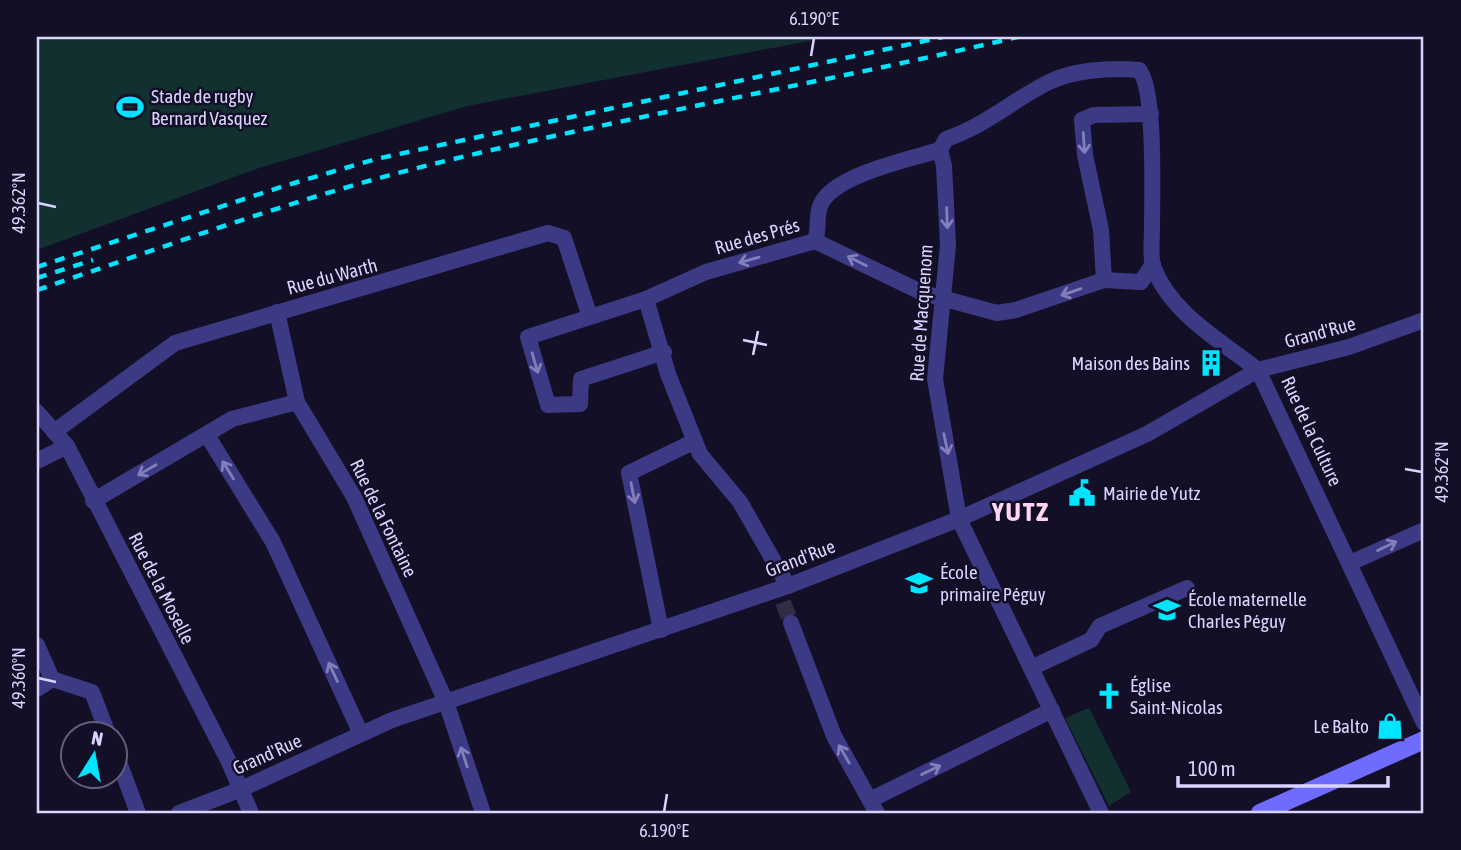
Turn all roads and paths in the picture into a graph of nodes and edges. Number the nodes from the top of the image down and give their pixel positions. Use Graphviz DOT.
graph roads {
  1 [pos="1141,65"];
  2 [pos="1151,114"];
  3 [pos="943,145"];
  4 [pos="815,241"];
  5 [pos="1153,264"];
  6 [pos="1104,281"];
  7 [pos="646,299"];
  8 [pos="944,300"];
  9 [pos="277,312"];
  10 [pos="590,317"];
  11 [pos="1424,320"];
  12 [pos="664,352"];
  13 [pos="1258,370"];
  14 [pos="297,402"];
  15 [pos="37,412"];
  16 [pos="54,432"];
  17 [pos="206,435"];
  18 [pos="695,441"];
  19 [pos="67,446"];
  20 [pos="37,461"];
  21 [pos="93,501"];
  22 [pos="959,519"];
  23 [pos="1424,530"];
  24 [pos="1350,563"];
  25 [pos="1186,588"];
  26 [pos="783,593"];
  27 [pos="791,622"];
  28 [pos="661,630"];
  29 [pos="37,645"];
  30 [pos="1031,668"];
  31 [pos="52,679"];
  32 [pos="37,689"];
  33 [pos="446,702"];
  34 [pos="1052,710"];
  35 [pos="103,720"];
  36 [pos="1424,723"];
  37 [pos="361,734"];
  38 [pos="1424,740"];
  39 [pos="129,790"];
  40 [pos="239,790"];
  41 [pos="874,806"];
  42 [pos="1283,809"];
  43 [pos="138,813"];
  44 [pos="179,813"];
  45 [pos="251,813"];
  46 [pos="483,813"];
  47 [pos="1101,813"];
  48 [pos="1260,813"];
  1 -- 2 [label="street, Rue de la Culture"];
  1 -- 3 [label="street, Rue des Prés"];
  2 -- 5 [label="street, Rue de la Culture"];
  2 -- 6 [label="street, one-way"];
  3 -- 4 [label="street, Rue des Prés"];
  3 -- 8 [label="street, Rue de Macquenom, one-way"];
  4 -- 7 [label="street, Rue des Prés, one-way"];
  8 -- 4 [label="street, one-way"];
  5 -- 6 [label="street"];
  5 -- 13 [label="street, Rue de la Culture"];
  6 -- 8 [label="street, one-way"];
  7 -- 10 [label="street, Rue des Prés"];
  7 -- 12 [label="street"];
  8 -- 22 [label="street, Rue de Macquenom, one-way"];
  9 -- 10 [label="street, Rue du Warth"];
  9 -- 14 [label="street, Rue de la Fontaine"];
  9 -- 16 [label="street, Rue du Warth"];
  10 -- 12 [label="street, Rue des Prés, one-way"];
  11 -- 13 [label="street, Grand'Rue"];
  12 -- 18 [label="street"];
  13 -- 22 [label="street, Grand'Rue"];
  13 -- 24 [label="street, Rue de la Culture"];
  14 -- 17 [label="street"];
  14 -- 33 [label="street, Rue de la Fontaine"];
  15 -- 16 [label="street, Rue de la Moselle"];
  16 -- 19 [label="street, Rue de la Moselle"];
  17 -- 21 [label="street, one-way"];
  37 -- 17 [label="street, one-way"];
  18 -- 26 [label="street"];
  18 -- 28 [label="street, one-way"];
  19 -- 20 [label="street"];
  19 -- 21 [label="street, Rue de la Moselle"];
  21 -- 40 [label="street, Rue de la Moselle"];
  22 -- 26 [label="street, Grand'Rue"];
  22 -- 30 [label="street, Rue de Macquenom"];
  24 -- 23 [label="street, one-way"];
  24 -- 36 [label="street, Rue de la Culture"];
  25 -- 30 [label="street"];
  26 -- 28 [label="street, Grand'Rue"];
  41 -- 27 [label="street, one-way"];
  28 -- 33 [label="street, Grand'Rue"];
  29 -- 31 [label="street"];
  30 -- 34 [label="street, Rue de Macquenom"];
  31 -- 32 [label="street"];
  31 -- 35 [label="street"];
  33 -- 37 [label="street, Grand'Rue"];
  46 -- 33 [label="street, Rue de la Fontaine, one-way"];
  41 -- 34 [label="street, one-way"];
  34 -- 47 [label="street, Rue de Macquenom"];
  37 -- 40 [label="street, Grand'Rue"];
  38 -- 42 [label="main road"];
  39 -- 43 [label="street"];
  40 -- 44 [label="street, Grand'Rue"];
  40 -- 45 [label="street, Rue de la Moselle"];
  42 -- 48 [label="main road"];
}
